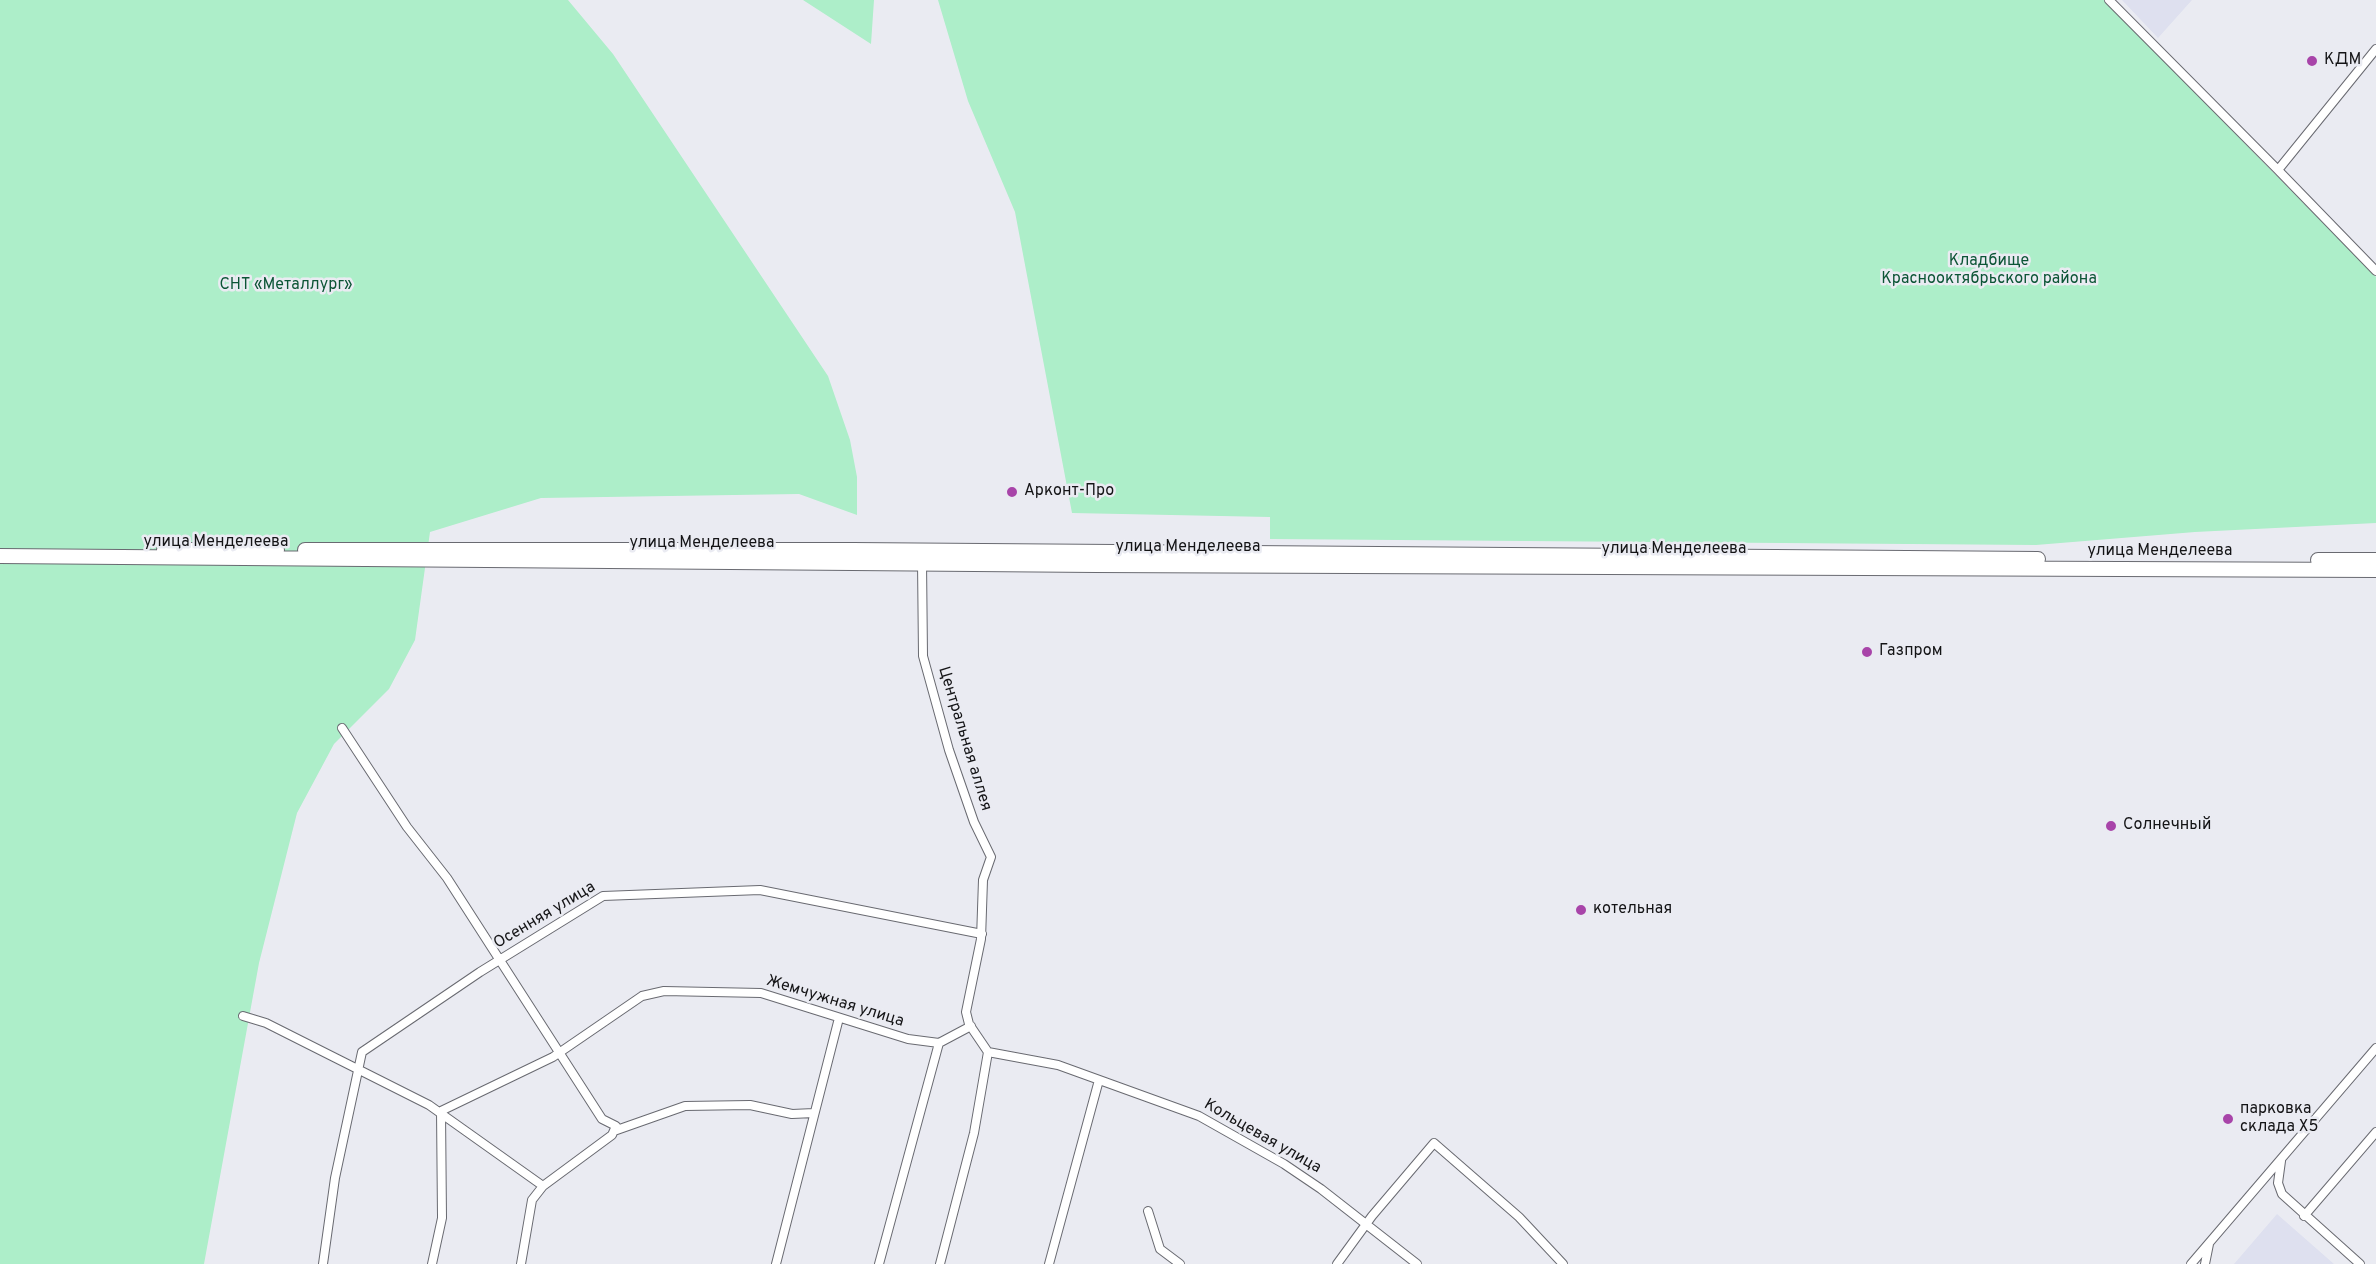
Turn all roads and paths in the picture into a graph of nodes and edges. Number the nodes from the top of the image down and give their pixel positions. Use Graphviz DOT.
graph roads {
  1 [pos="2109,0"];
  2 [pos="2376,49"];
  3 [pos="2278,170"];
  4 [pos="2376,271"];
  5 [pos="0,548"];
  6 [pos="0,556"];
  7 [pos="2376,560"];
  8 [pos="922,562"];
  9 [pos="2376,570"];
  10 [pos="342,728"];
  11 [pos="982,934"];
  12 [pos="500,960"];
  13 [pos="243,1016"];
  14 [pos="839,1018"];
  15 [pos="971,1026"];
  16 [pos="939,1043"];
  17 [pos="2376,1048"];
  18 [pos="559,1052"];
  19 [pos="988,1052"];
  20 [pos="358,1070"];
  21 [pos="1099,1080"];
  22 [pos="441,1113"];
  23 [pos="814,1113"];
  24 [pos="614,1131"];
  25 [pos="2376,1132"];
  26 [pos="2282,1158"];
  27 [pos="543,1186"];
  28 [pos="1148,1211"];
  29 [pos="2304,1216"];
  30 [pos="1367,1225"];
  31 [pos="2210,1242"];
  32 [pos="322,1264"];
  33 [pos="432,1264"];
  34 [pos="521,1264"];
  35 [pos="776,1264"];
  36 [pos="879,1264"];
  37 [pos="940,1264"];
  38 [pos="1049,1264"];
  39 [pos="1180,1264"];
  40 [pos="1337,1264"];
  41 [pos="1417,1264"];
  42 [pos="1563,1264"];
  43 [pos="2191,1264"];
  44 [pos="2205,1264"];
  45 [pos="2360,1264"];
  1 -- 3 [label="street"];
  2 -- 3 [label="street"];
  3 -- 4 [label="street"];
  5 -- 7 [label="highway, улица Менделеева"];
  6 -- 8 [label="highway, улица Менделеева"];
  8 -- 9 [label="highway, улица Менделеева"];
  8 -- 11 [label="street, Центральная аллея"];
  10 -- 12 [label="street"];
  11 -- 12 [label="street, Осенняя улица"];
  11 -- 15 [label="street, Центральная аллея"];
  12 -- 18 [label="street"];
  12 -- 20 [label="street, Осенняя улица"];
  13 -- 20 [label="street"];
  14 -- 16 [label="street, Жемчужная улица"];
  14 -- 18 [label="street, Жемчужная улица"];
  14 -- 23 [label="street"];
  15 -- 16 [label="street"];
  15 -- 19 [label="street, Центральная аллея"];
  16 -- 36 [label="street"];
  17 -- 26 [label="street"];
  18 -- 22 [label="street, Жемчужная улица"];
  18 -- 24 [label="street"];
  19 -- 21 [label="street, Кольцевая улица"];
  19 -- 37 [label="street"];
  20 -- 22 [label="street"];
  20 -- 32 [label="street, Осенняя улица"];
  21 -- 30 [label="street, Кольцевая улица"];
  21 -- 38 [label="street"];
  22 -- 27 [label="street"];
  22 -- 33 [label="street"];
  23 -- 24 [label="street"];
  23 -- 35 [label="street"];
  24 -- 27 [label="street"];
  25 -- 29 [label="street"];
  26 -- 29 [label="street"];
  26 -- 31 [label="street"];
  27 -- 34 [label="street"];
  28 -- 39 [label="street"];
  29 -- 45 [label="street"];
  30 -- 40 [label="street"];
  30 -- 41 [label="street, Кольцевая улица"];
  30 -- 42 [label="street"];
  31 -- 43 [label="street"];
  31 -- 44 [label="street"];
}
